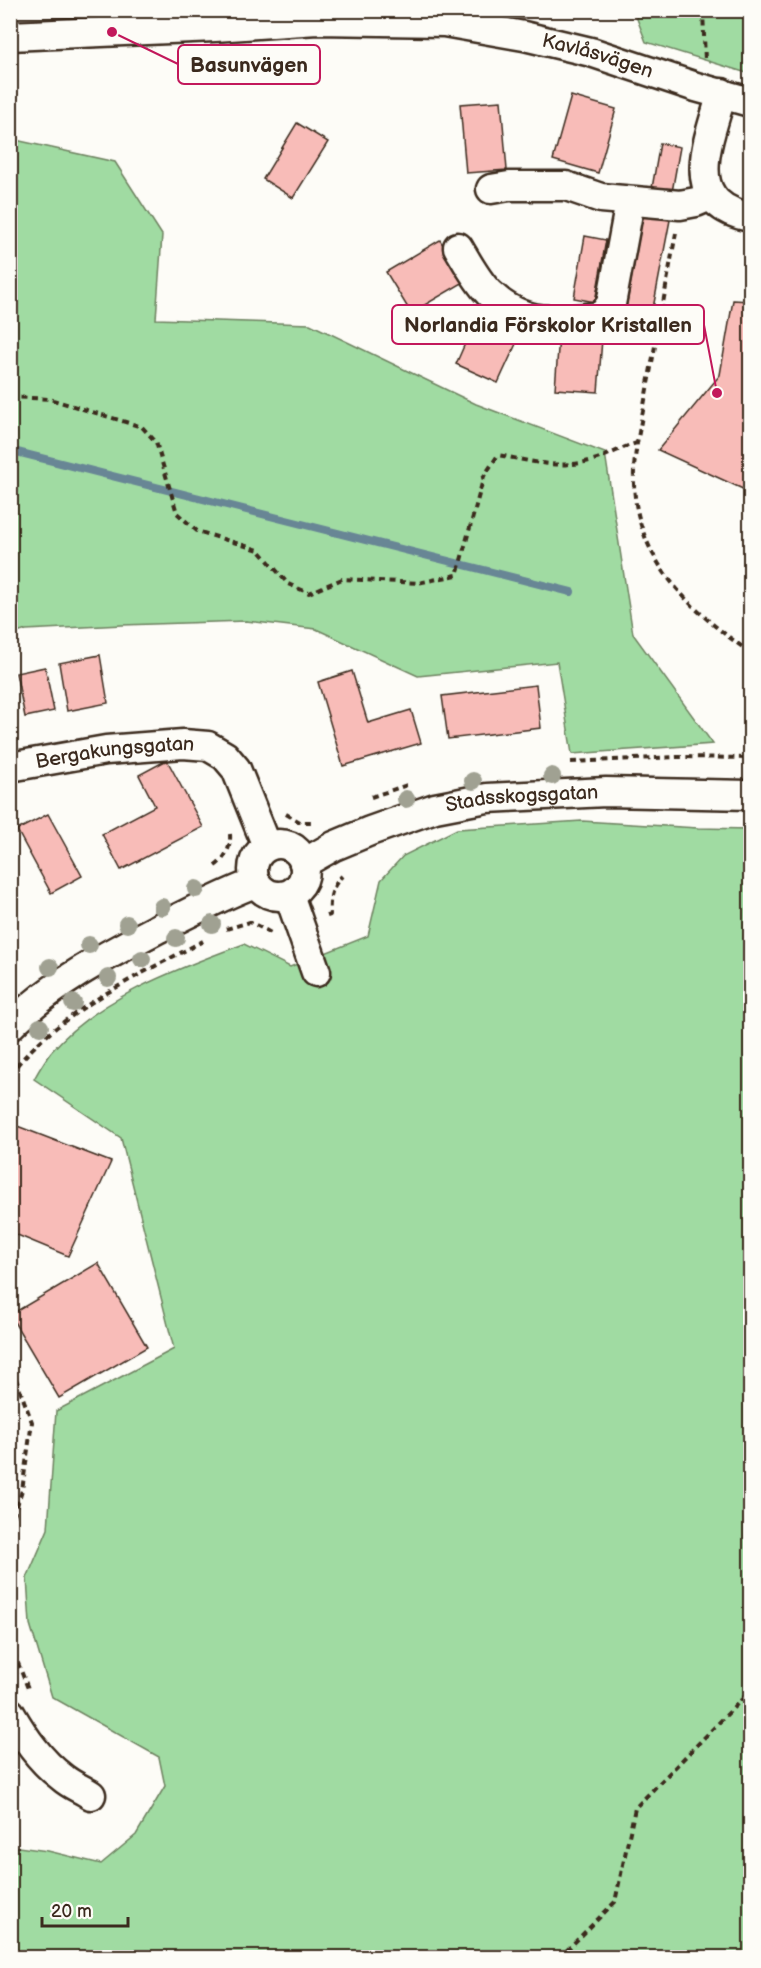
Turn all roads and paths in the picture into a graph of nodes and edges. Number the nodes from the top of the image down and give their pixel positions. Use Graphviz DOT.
graph roads {
  1 [pos="703,10"];
  2 [pos="10,36"];
  3 [pos="709,90"];
  4 [pos="750,102"];
  5 [pos="491,189"];
  6 [pos="710,196"];
  7 [pos="630,201"];
  8 [pos="680,205"];
  9 [pos="750,217"];
  10 [pos="458,247"];
  11 [pos="10,397"];
  12 [pos="638,443"];
  13 [pos="750,651"];
  14 [pos="10,767"];
  15 [pos="750,795"];
  16 [pos="267,846"];
  17 [pos="334,846"];
  18 [pos="304,863"];
  19 [pos="255,883"];
  20 [pos="289,895"];
  21 [pos="302,928"];
  22 [pos="221,931"];
  23 [pos="212,936"];
  24 [pos="316,972"];
  25 [pos="10,1026"];
  26 [pos="10,1074"];
  27 [pos="10,1371"];
  28 [pos="10,1527"];
  29 [pos="10,1644"];
  30 [pos="750,1691"];
  31 [pos="20,1703"];
  32 [pos="91,1795"];
  33 [pos="559,1958"];
  1 -- 3 [label="path"];
  2 -- 3 [label="street, Kavlåsvägen"];
  3 -- 4 [label="street, Kavlåsvägen"];
  3 -- 6 [label="street"];
  5 -- 7 [label="street"];
  6 -- 8 [label="street"];
  6 -- 9 [label="street"];
  7 -- 8 [label="street"];
  7 -- 10 [label="street"];
  8 -- 12 [label="path"];
  11 -- 12 [label="path"];
  12 -- 13 [label="path"];
  14 -- 16 [label="street, Bergakungsgatan"];
  15 -- 17 [label="street, Stadsskogsgatan"];
  16 -- 18 [label="street"];
  16 -- 19 [label="street"];
  17 -- 18 [label="street, Stadsskogsgatan"];
  17 -- 21 [label="path"];
  18 -- 20 [label="street"];
  19 -- 20 [label="street"];
  19 -- 25 [label="street"];
  20 -- 21 [label="street"];
  21 -- 22 [label="path"];
  21 -- 24 [label="street"];
  23 -- 26 [label="path"];
  27 -- 28 [label="path"];
  29 -- 31 [label="path"];
  30 -- 33 [label="path"];
  31 -- 32 [label="street"];
}
